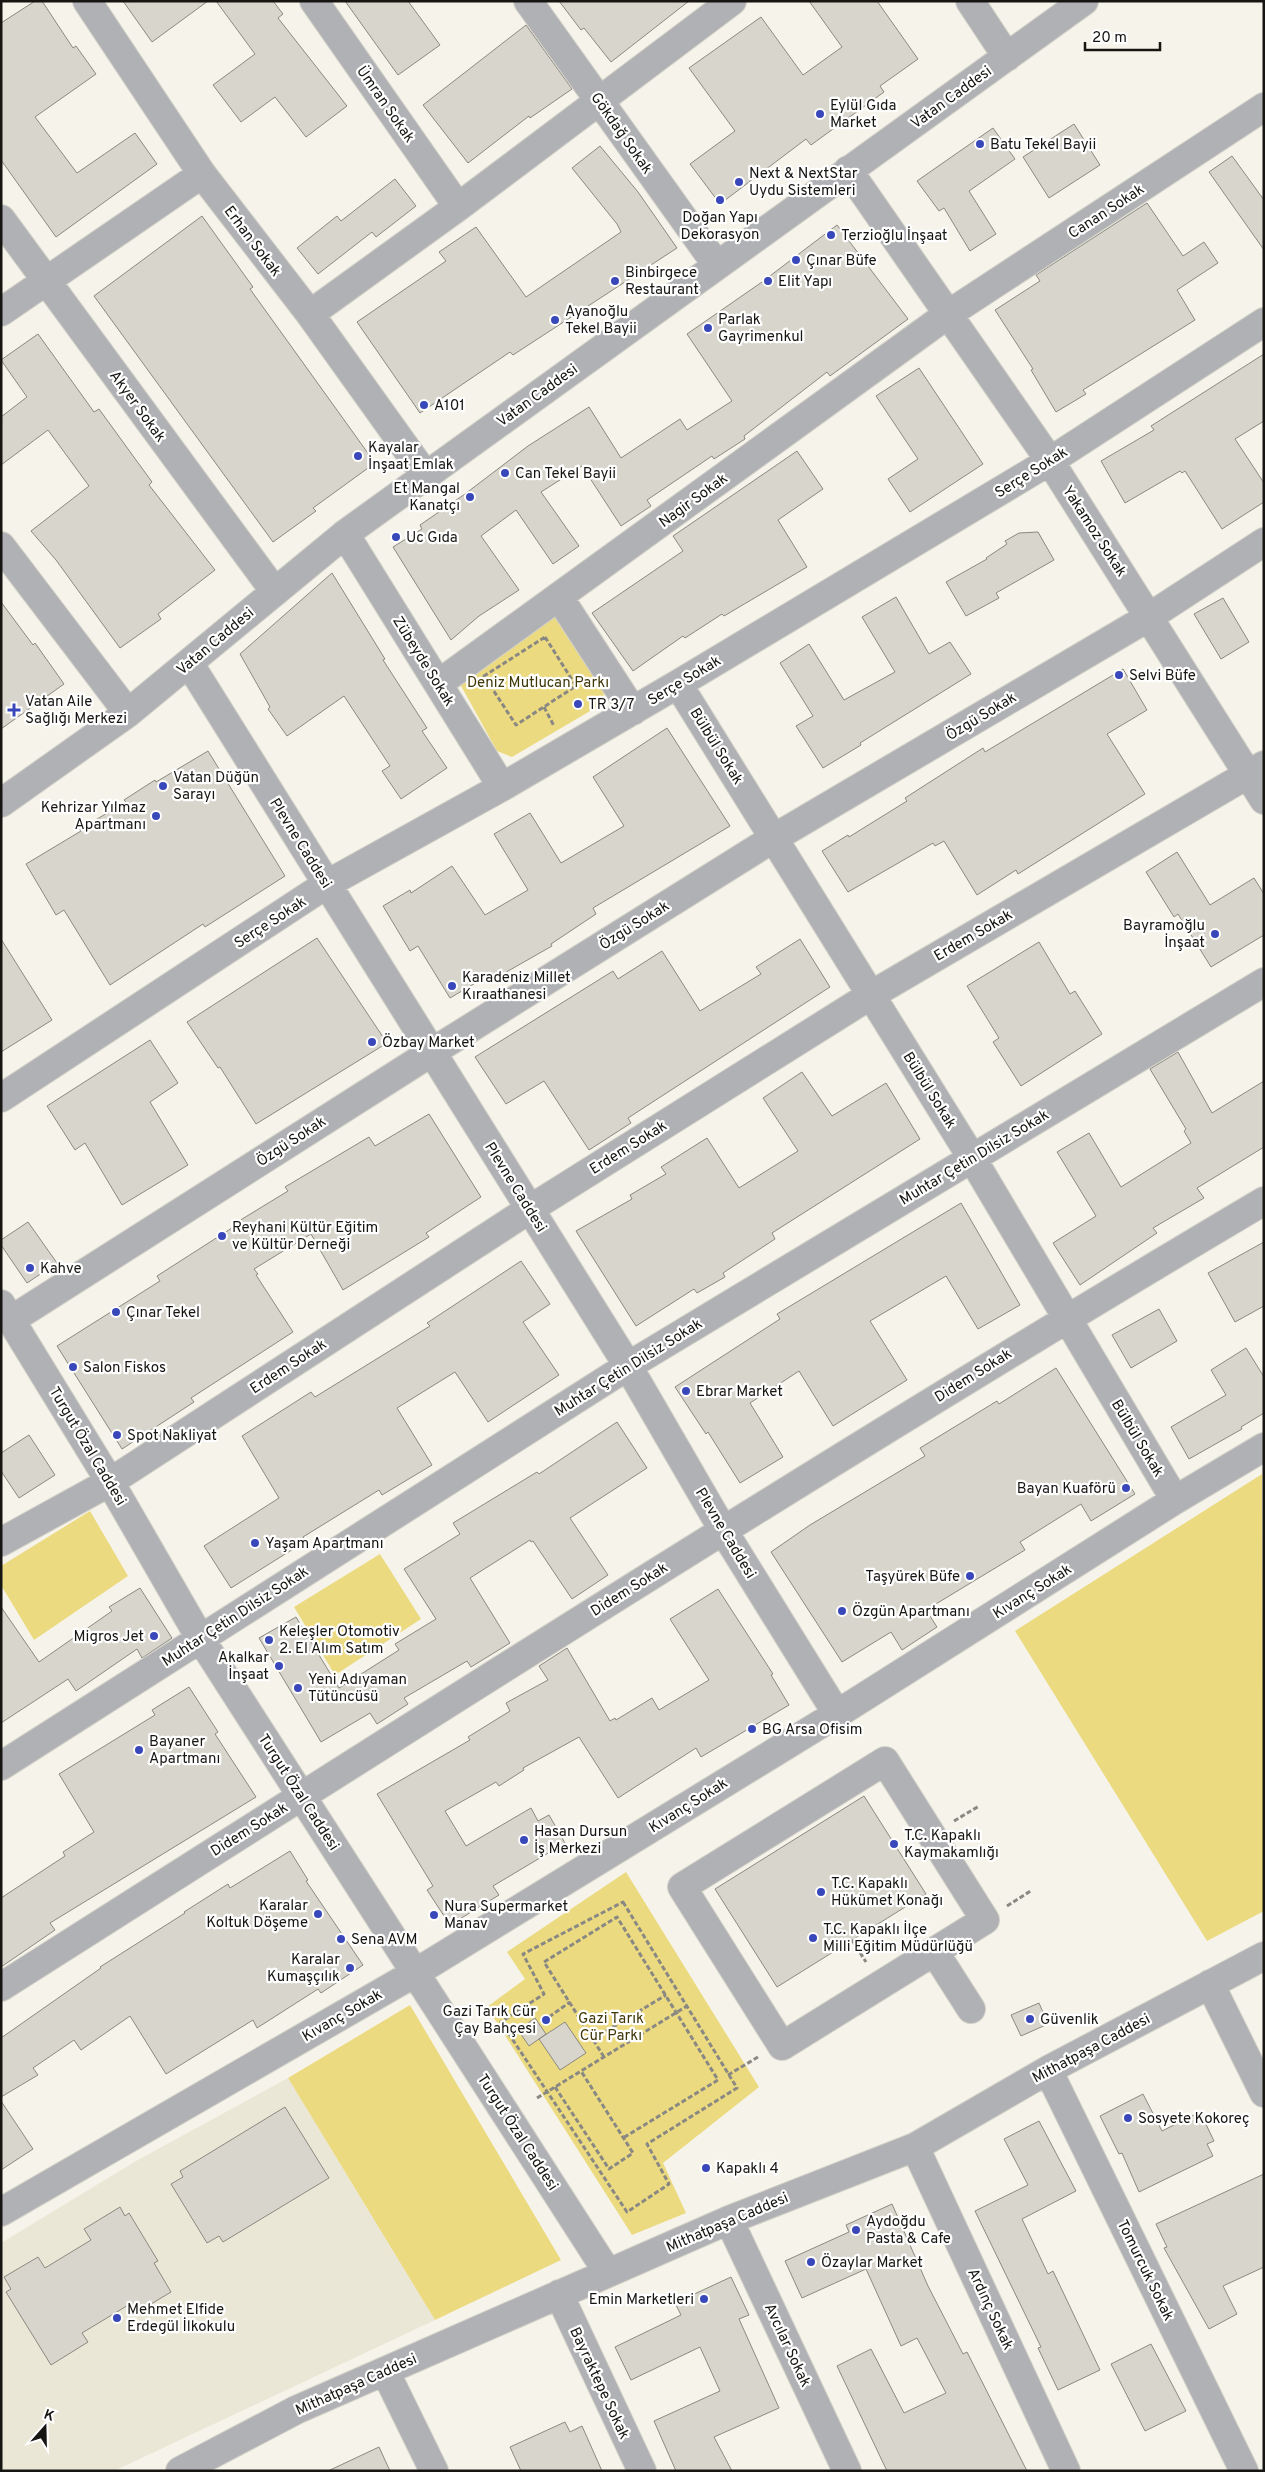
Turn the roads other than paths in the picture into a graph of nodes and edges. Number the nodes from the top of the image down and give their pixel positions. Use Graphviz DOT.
graph roads {
  1 [pos="87,1"];
  2 [pos="314,1"];
  3 [pos="528,1"];
  4 [pos="732,1"];
  5 [pos="970,1"];
  6 [pos="1084,1"];
  7 [pos="1007,57"];
  8 [pos="599,100"];
  9 [pos="1264,107"];
  10 [pos="848,170"];
  11 [pos="202,174"];
  12 [pos="458,207"];
  13 [pos="1,219"];
  14 [pos="716,264"];
  15 [pos="46,282"];
  16 [pos="1,312"];
  17 [pos="310,314"];
  18 [pos="947,315"];
  19 [pos="1264,322"];
  20 [pos="1050,461"];
  21 [pos="426,476"];
  22 [pos="345,534"];
  23 [pos="1264,542"];
  24 [pos="1,546"];
  25 [pos="275,592"];
  26 [pos="559,597"];
  27 [pos="1149,617"];
  28 [pos="189,663"];
  29 [pos="438,684"];
  30 [pos="678,684"];
  31 [pos="632,711"];
  32 [pos="128,713"];
  33 [pos="1256,770"];
  34 [pos="502,787"];
  35 [pos="1264,800"];
  36 [pos="1,803"];
  37 [pos="774,838"];
  38 [pos="327,884"];
  39 [pos="1264,982"];
  40 [pos="871,995"];
  41 [pos="432,1052"];
  42 [pos="1,1098"];
  43 [pos="972,1158"];
  44 [pos="1264,1201"];
  45 [pos="530,1209"];
  46 [pos="6,1312"];
  47 [pos="1066,1318"];
  48 [pos="628,1366"];
  49 [pos="1264,1447"];
  50 [pos="110,1482"];
  51 [pos="1175,1500"];
  52 [pos="723,1530"];
  53 [pos="1,1542"];
  54 [pos="200,1638"];
  55 [pos="837,1714"];
  56 [pos="1,1766"];
  57 [pos="302,1796"];
  58 [pos="934,1951"];
  59 [pos="1264,1956"];
  60 [pos="415,1973"];
  61 [pos="1210,1984"];
  62 [pos="1,1987"];
  63 [pos="971,2009"];
  64 [pos="1048,2070"];
  65 [pos="1264,2093"];
  66 [pos="915,2147"];
  67 [pos="1,2212"];
  68 [pos="729,2220"];
  69 [pos="608,2273"];
  70 [pos="559,2294"];
  71 [pos="385,2371"];
  72 [pos="212,2463"];
  73 [pos="180,2471"];
  74 [pos="434,2471"];
  75 [pos="642,2471"];
  76 [pos="848,2471"];
  77 [pos="1066,2471"];
  78 [pos="1244,2471"];
  1 -- 11 [label="street, Erhan Sokak"];
  2 -- 12 [label="street, Ümran Sokak"];
  3 -- 8 [label="street, Gökdağ Sokak"];
  4 -- 8 [label="street"];
  5 -- 7 [label="street"];
  6 -- 7 [label="street, Vatan Caddesi"];
  7 -- 10 [label="street, Vatan Caddesi"];
  8 -- 12 [label="street"];
  8 -- 14 [label="street, Gökdağ Sokak"];
  9 -- 18 [label="street, Canan Sokak"];
  10 -- 14 [label="street, Vatan Caddesi"];
  10 -- 18 [label="street, Yakamoz Sokak"];
  11 -- 15 [label="street"];
  11 -- 17 [label="street, Erhan Sokak"];
  12 -- 17 [label="street"];
  13 -- 15 [label="street, Akyer Sokak"];
  14 -- 21 [label="street, Vatan Caddesi"];
  15 -- 16 [label="street"];
  15 -- 25 [label="street, Akyer Sokak"];
  17 -- 21 [label="street, Erhan Sokak"];
  18 -- 20 [label="street, Yakamoz Sokak"];
  18 -- 26 [label="street, Nagir Sokak"];
  19 -- 20 [label="street, Serçe Sokak"];
  20 -- 27 [label="street, Yakamoz Sokak"];
  20 -- 30 [label="street, Serçe Sokak"];
  21 -- 22 [label="street, Vatan Caddesi"];
  22 -- 25 [label="street, Vatan Caddesi"];
  22 -- 29 [label="street, Zübeyde Sokak"];
  23 -- 27 [label="street, Özgü Sokak"];
  24 -- 32 [label="street"];
  25 -- 28 [label="street, Vatan Caddesi"];
  26 -- 29 [label="street, Nagir Sokak"];
  26 -- 31 [label="street"];
  27 -- 33 [label="street, Yakamoz Sokak"];
  27 -- 37 [label="street, Özgü Sokak"];
  28 -- 32 [label="street, Vatan Caddesi"];
  28 -- 38 [label="street, Plevne Caddesi"];
  29 -- 34 [label="street, Zübeyde Sokak"];
  30 -- 31 [label="street, Serçe Sokak"];
  30 -- 37 [label="street, Bülbül Sokak"];
  31 -- 34 [label="street, Serçe Sokak"];
  32 -- 36 [label="street, Vatan Caddesi"];
  33 -- 35 [label="street, Yakamoz Sokak"];
  33 -- 40 [label="street, Erdem Sokak"];
  34 -- 38 [label="street, Serçe Sokak"];
  37 -- 40 [label="street, Bülbül Sokak"];
  37 -- 41 [label="street, Özgü Sokak"];
  38 -- 41 [label="street, Plevne Caddesi"];
  38 -- 42 [label="street, Serçe Sokak"];
  39 -- 43 [label="street, Muhtar Çetin Dilsiz Sokak"];
  40 -- 43 [label="street, Bülbül Sokak"];
  40 -- 45 [label="street, Erdem Sokak"];
  41 -- 45 [label="street, Plevne Caddesi"];
  41 -- 46 [label="street, Özgü Sokak"];
  43 -- 47 [label="street, Bülbül Sokak"];
  43 -- 48 [label="street, Muhtar Çetin Dilsiz Sokak"];
  44 -- 47 [label="street, Didem Sokak"];
  45 -- 48 [label="street, Plevne Caddesi"];
  45 -- 50 [label="street, Erdem Sokak"];
  46 -- 50 [label="street, Turgut Özal Caddesi"];
  47 -- 51 [label="street, Bülbül Sokak"];
  47 -- 52 [label="street, Didem Sokak"];
  48 -- 52 [label="street, Plevne Caddesi"];
  48 -- 54 [label="street, Muhtar Çetin Dilsiz Sokak"];
  49 -- 51 [label="street, Kıvanç Sokak"];
  50 -- 53 [label="street, Erdem Sokak"];
  50 -- 54 [label="street, Turgut Özal Caddesi"];
  51 -- 55 [label="street, Kıvanç Sokak"];
  52 -- 55 [label="street, Plevne Caddesi"];
  52 -- 57 [label="street, Didem Sokak"];
  54 -- 56 [label="street, Muhtar Çetin Dilsiz Sokak"];
  54 -- 57 [label="street, Turgut Özal Caddesi"];
  55 -- 60 [label="street, Kıvanç Sokak"];
  57 -- 60 [label="street, Turgut Özal Caddesi"];
  57 -- 62 [label="street, Didem Sokak"];
  58 -- 58 [label="street"];
  58 -- 63 [label="street"];
  59 -- 61 [label="street, Mithatpaşa Caddesi"];
  60 -- 67 [label="street, Kıvanç Sokak"];
  60 -- 69 [label="street, Turgut Özal Caddesi"];
  61 -- 64 [label="street, Mithatpaşa Caddesi"];
  61 -- 65 [label="street"];
  64 -- 66 [label="street, Mithatpaşa Caddesi"];
  64 -- 78 [label="street, Tomurcuk Sokak"];
  66 -- 68 [label="street, Mithatpaşa Caddesi"];
  66 -- 77 [label="street, Ardınç Sokak"];
  68 -- 69 [label="street, Mithatpaşa Caddesi"];
  68 -- 76 [label="street, Avcılar Sokak"];
  69 -- 70 [label="street, Mithatpaşa Caddesi"];
  70 -- 71 [label="street, Mithatpaşa Caddesi"];
  70 -- 75 [label="street, Bayraktepe Sokak"];
  71 -- 72 [label="street, Mithatpaşa Caddesi"];
  71 -- 74 [label="street"];
  72 -- 73 [label="street, Mithatpaşa Caddesi"];
}
